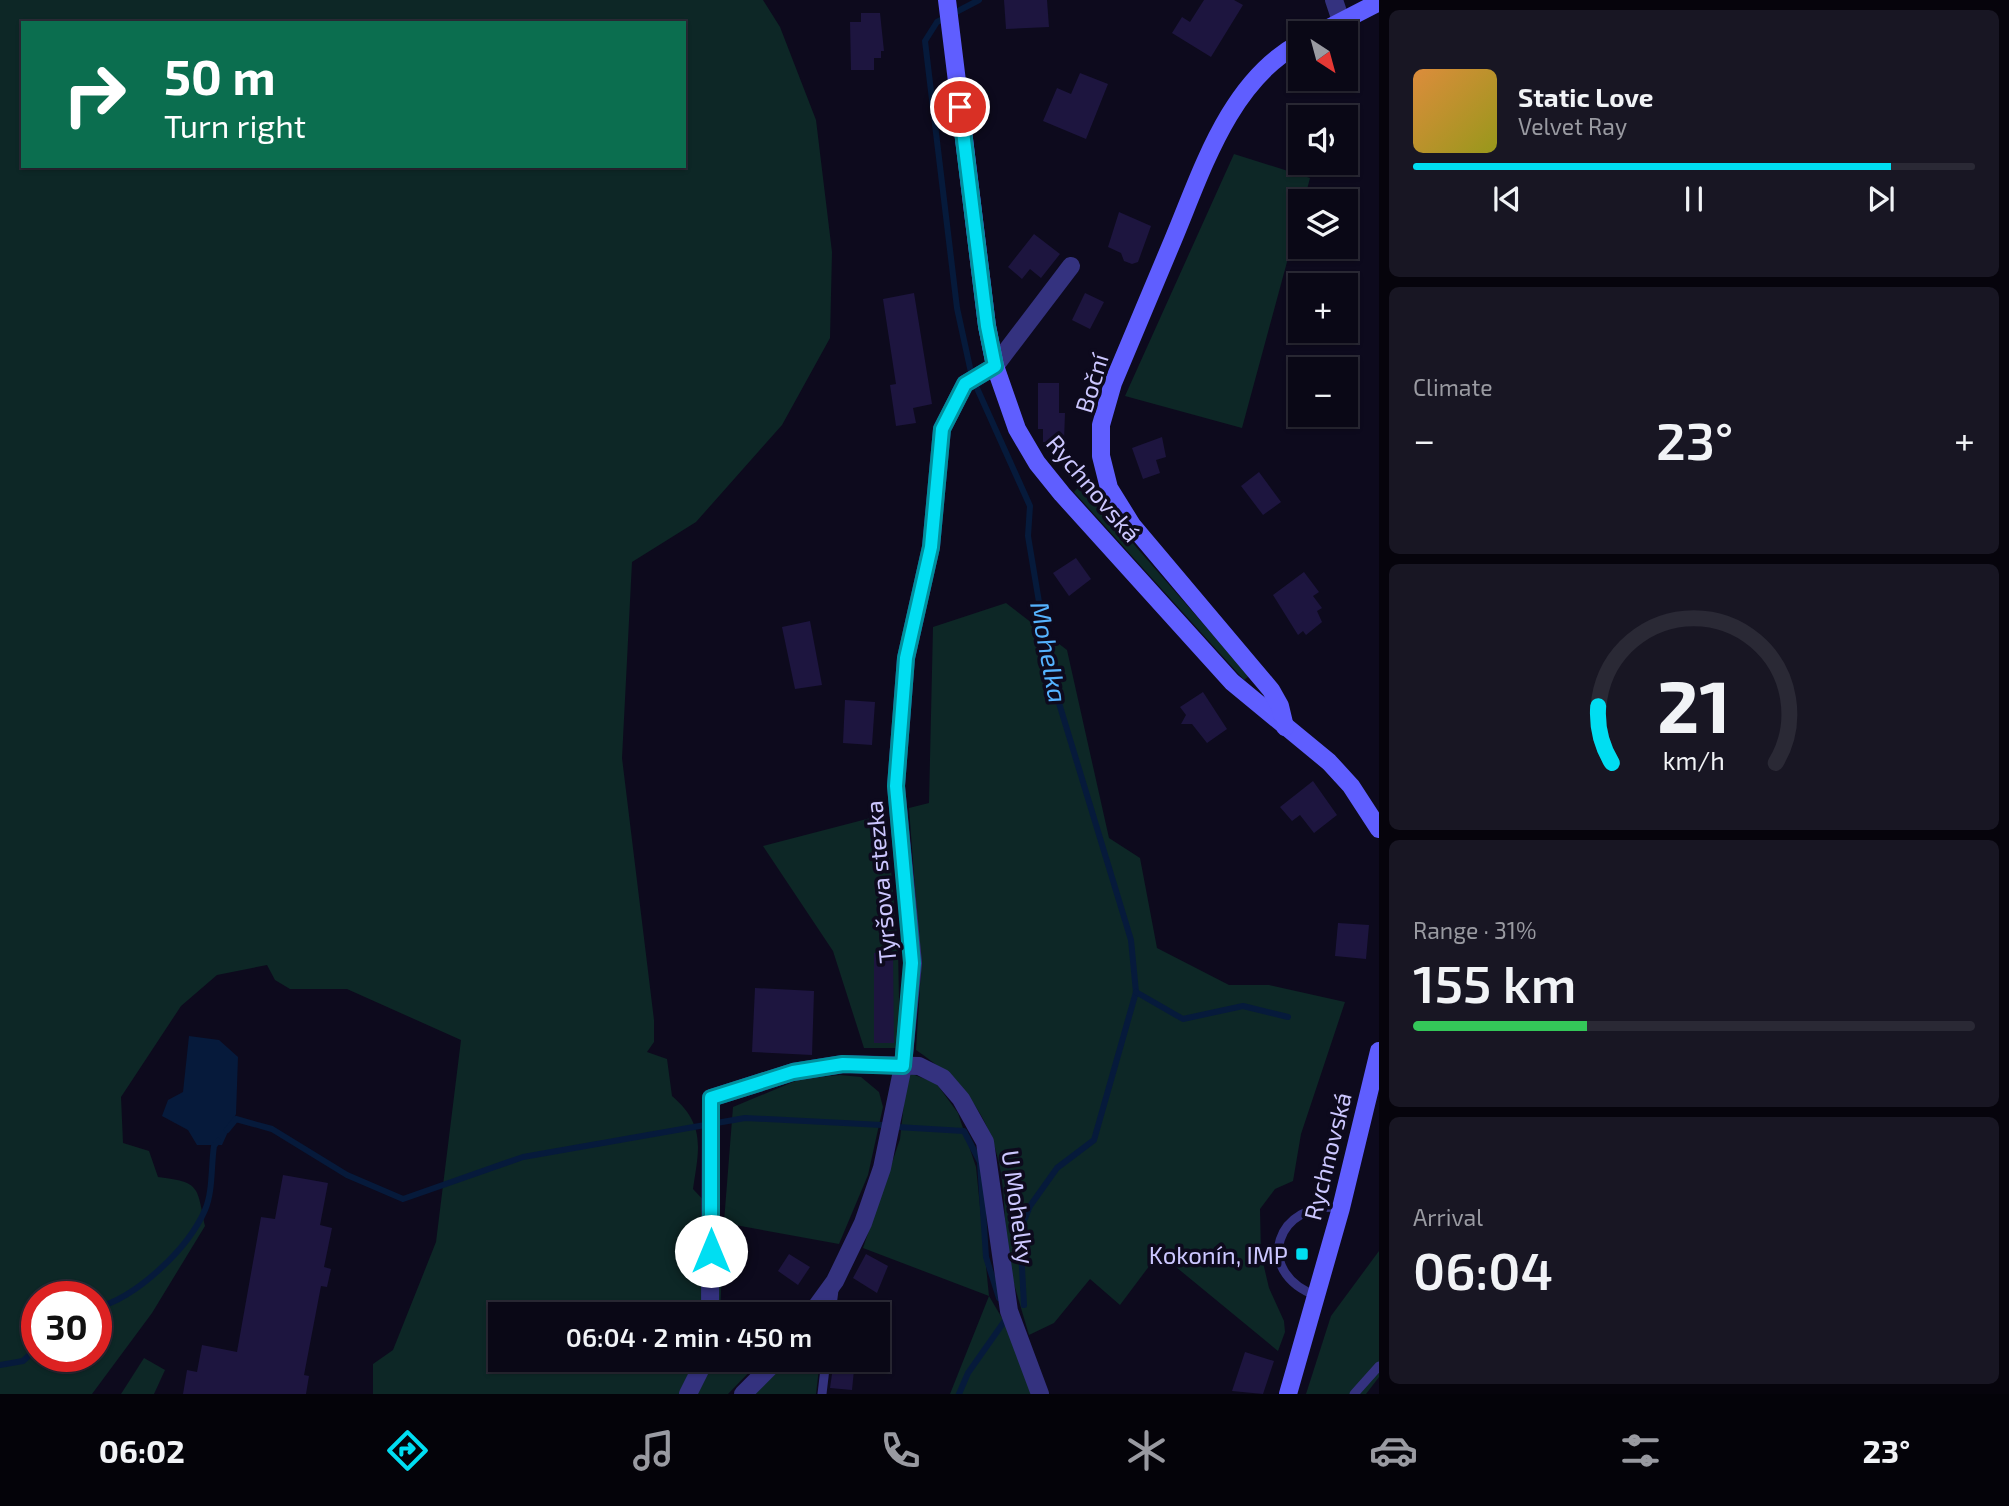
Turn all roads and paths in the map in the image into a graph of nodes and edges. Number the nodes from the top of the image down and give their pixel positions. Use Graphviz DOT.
graph roads {
  1 [pos="947,0"];
  2 [pos="1334,0"];
  3 [pos="1379,2"];
  4 [pos="1341,21"];
  5 [pos="1288,49"];
  6 [pos="1070,266"];
  7 [pos="989,370"];
  8 [pos="1285,727"];
  9 [pos="1379,829"];
  10 [pos="1379,1051"];
  11 [pos="903,1066"];
  12 [pos="1341,1208"];
  13 [pos="835,1281"];
  14 [pos="1317,1296"];
  15 [pos="710,1302"];
  16 [pos="820,1302"];
  17 [pos="832,1302"];
  18 [pos="1379,1366"];
  19 [pos="699,1372"];
  20 [pos="765,1372"];
  21 [pos="825,1372"];
  22 [pos="688,1394"];
  23 [pos="743,1394"];
  24 [pos="822,1394"];
  25 [pos="1040,1394"];
  26 [pos="1287,1394"];
  27 [pos="1354,1394"];
  1 -- 7 [label="street, Rychnovská"];
  2 -- 4 [label="street"];
  3 -- 4 [label="street"];
  5 -- 8 [label="street, Boční"];
  6 -- 7 [label="street, Tyršova stezka"];
  7 -- 8 [label="street, Rychnovská"];
  7 -- 11 [label="street, Tyršova stezka"];
  8 -- 9 [label="street, Rychnovská"];
  10 -- 12 [label="street, Rychnovská"];
  11 -- 13 [label="street, Tyršova stezka"];
  11 -- 15 [label="street, U Mohelky"];
  11 -- 25 [label="street, U Mohelky"];
  12 -- 14 [label="street, Rychnovská"];
  12 -- 14 [label="lane"];
  13 -- 16 [label="street, Tyršova stezka"];
  13 -- 17 [label="lane"];
  14 -- 26 [label="street, Rychnovská"];
  18 -- 27 [label="lane"];
  19 -- 22 [label="street"];
  20 -- 23 [label="street"];
  21 -- 24 [label="lane"];
}
